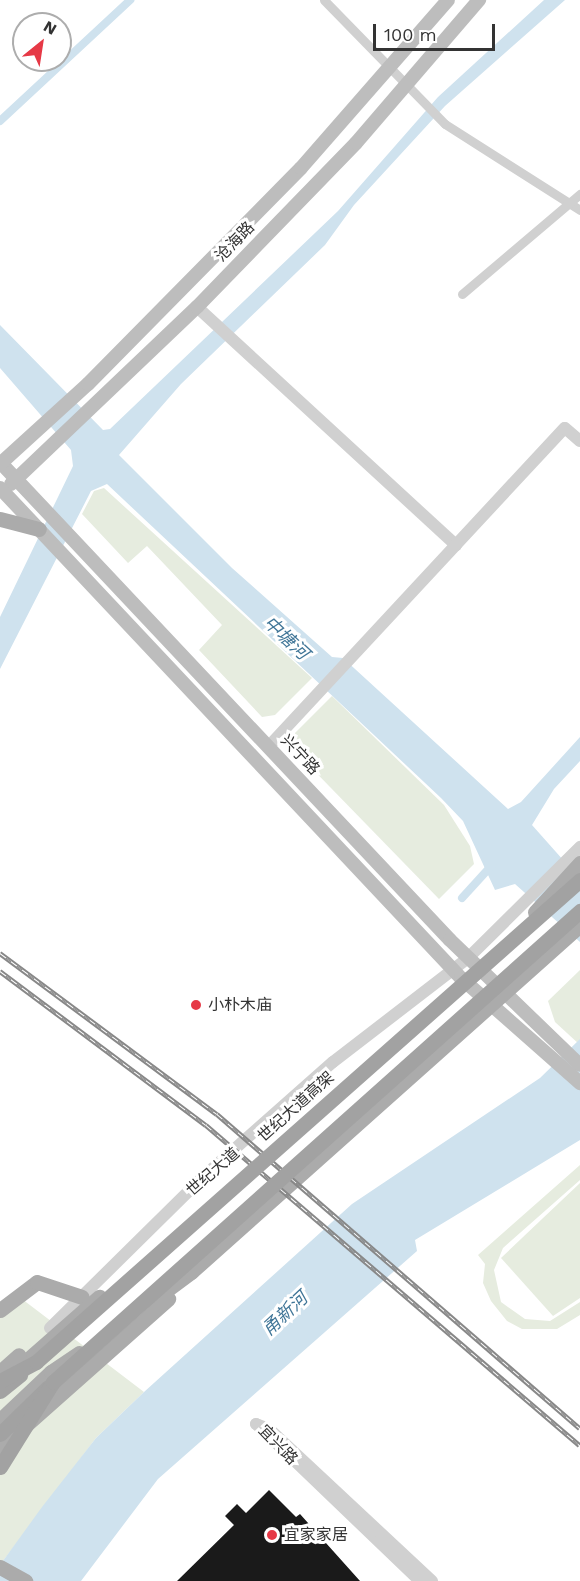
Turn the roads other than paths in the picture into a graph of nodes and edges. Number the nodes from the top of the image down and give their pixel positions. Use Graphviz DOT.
graph roads {
  1 [pos="324,0"];
  2 [pos="448,0"];
  3 [pos="479,0"];
  4 [pos="392,68"];
  5 [pos="407,85"];
  6 [pos="580,194"];
  7 [pos="569,203"];
  8 [pos="580,210"];
  9 [pos="462,294"];
  10 [pos="197,307"];
  11 [pos="580,441"];
  12 [pos="0,463"];
  13 [pos="18,478"];
  14 [pos="1,491"];
  15 [pos="0,519"];
  16 [pos="39,529"];
  17 [pos="456,545"];
  18 [pos="269,746"];
  19 [pos="580,847"];
  20 [pos="580,863"];
  21 [pos="580,880"];
  22 [pos="580,911"];
  23 [pos="574,930"];
  24 [pos="472,962"];
  25 [pos="458,974"];
  26 [pos="504,993"];
  27 [pos="489,1006"];
  28 [pos="556,1052"];
  29 [pos="580,1065"];
  30 [pos="580,1083"];
  31 [pos="191,1272"];
  32 [pos="87,1300"];
  33 [pos="0,1310"];
  34 [pos="36,1362"];
  35 [pos="0,1372"];
  36 [pos="53,1382"];
  37 [pos="0,1383"];
  38 [pos="0,1391"];
  39 [pos="0,1420"];
  40 [pos="0,1434"];
  41 [pos="0,1448"];
  42 [pos="0,1467"];
  43 [pos="0,1567"];
  44 [pos="25,1581"];
  45 [pos="420,1581"];
  46 [pos="432,1581"];
  1 -- 4 [label="street"];
  2 -- 4 [label="main road, 沧海路"];
  3 -- 5 [label="main road, 沧海路"];
  4 -- 5 [label="street"];
  4 -- 12 [label="main road, 沧海路"];
  5 -- 7 [label="street"];
  5 -- 10 [label="main road, 沧海路"];
  6 -- 7 [label="street"];
  7 -- 8 [label="street"];
  7 -- 9 [label="street"];
  10 -- 13 [label="main road, 沧海路"];
  10 -- 17 [label="street"];
  11 -- 17 [label="street"];
  12 -- 13 [label="main road, 兴宁路"];
  13 -- 14 [label="main road, 沧海路"];
  13 -- 18 [label="main road, 兴宁路"];
  14 -- 16 [label="main road"];
  15 -- 16 [label="main road"];
  16 -- 25 [label="main road"];
  17 -- 18 [label="street"];
  18 -- 24 [label="main road, 兴宁路"];
  19 -- 24 [label="street"];
  20 -- 24 [label="main road, 世纪大道"];
  21 -- 34 [label="highway, 世纪大道高架, bridge"];
  22 -- 36 [label="highway, bridge"];
  23 -- 26 [label="main road"];
  24 -- 25 [label="main road, 世纪大道"];
  24 -- 26 [label="main road, 兴宁路"];
  25 -- 27 [label="main road"];
  25 -- 32 [label="main road, 世纪大道"];
  25 -- 32 [label="street"];
  26 -- 27 [label="main road"];
  26 -- 28 [label="main road, 兴宁路"];
  27 -- 28 [label="main road"];
  27 -- 31 [label="main road"];
  28 -- 29 [label="main road, 兴宁路"];
  28 -- 30 [label="main road, 兴宁路"];
  31 -- 39 [label="main road"];
  31 -- 41 [label="main road"];
  32 -- 33 [label="main road"];
  32 -- 35 [label="main road"];
  32 -- 37 [label="main road, 世纪大道"];
  34 -- 37 [label="highway, bridge"];
  34 -- 38 [label="highway, bridge"];
  36 -- 40 [label="highway, bridge"];
  36 -- 42 [label="highway, bridge"];
  43 -- 44 [label="main road"];
  45 -- 46 [label="street, 宜兴路"];
}
